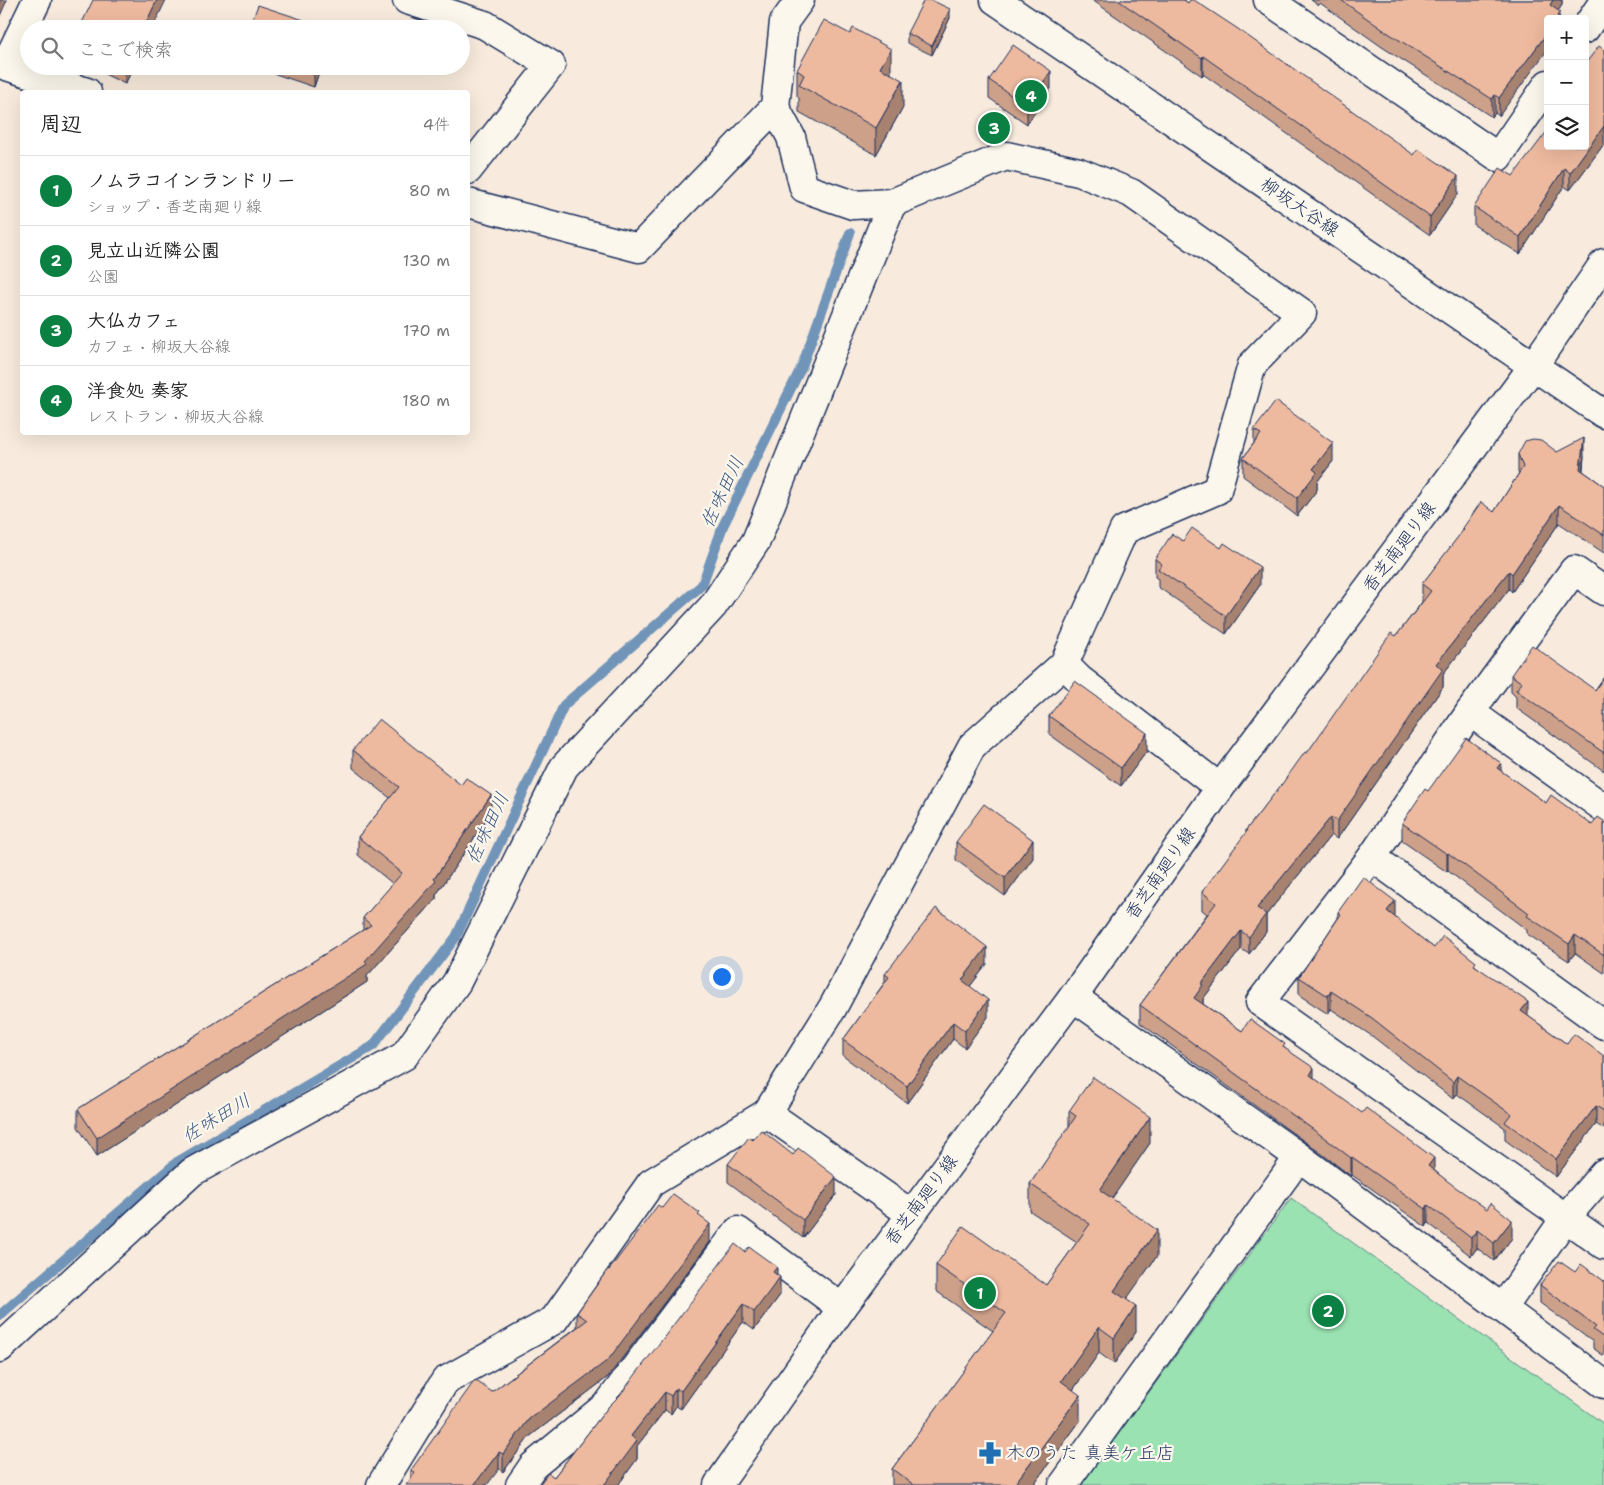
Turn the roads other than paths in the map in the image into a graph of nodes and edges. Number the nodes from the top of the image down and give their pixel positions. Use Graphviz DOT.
graph roads {
  1 [pos="38,0"];
  2 [pos="407,0"];
  3 [pos="800,0"];
  4 [pos="995,0"];
  5 [pos="1268,0"];
  6 [pos="1604,1"];
  7 [pos="27,20"];
  8 [pos="1589,23"];
  9 [pos="20,33"];
  10 [pos="3,64"];
  11 [pos="20,70"];
  12 [pos="36,75"];
  13 [pos="81,90"];
  14 [pos="1544,90"];
  15 [pos="775,107"];
  16 [pos="470,167"];
  17 [pos="892,203"];
  18 [pos="470,204"];
  19 [pos="1604,263"];
  20 [pos="1534,366"];
  21 [pos="1604,414"];
  22 [pos="1604,591"];
  23 [pos="1064,664"];
  24 [pos="1470,712"];
  25 [pos="1220,788"];
  26 [pos="1604,808"];
  27 [pos="1372,857"];
  28 [pos="1073,998"];
  29 [pos="1604,1025"];
  30 [pos="767,1113"];
  31 [pos="1299,1158"];
  32 [pos="1604,1173"];
  33 [pos="911,1214"];
  34 [pos="1566,1217"];
  35 [pos="1604,1245"];
  36 [pos="842,1308"];
  37 [pos="1503,1308"];
  38 [pos="0,1348"];
  39 [pos="1604,1384"];
  40 [pos="381,1485"];
  41 [pos="520,1485"];
  42 [pos="718,1485"];
  43 [pos="1063,1485"];
  1 -- 7 [label="street"];
  2 -- 16 [label="street"];
  3 -- 15 [label="street"];
  4 -- 20 [label="street, 柳坂大谷線"];
  5 -- 14 [label="street"];
  6 -- 8 [label="street"];
  9 -- 10 [label="street"];
  10 -- 11 [label="street"];
  12 -- 13 [label="street"];
  15 -- 17 [label="street"];
  15 -- 18 [label="street"];
  17 -- 23 [label="street"];
  17 -- 38 [label="street"];
  19 -- 20 [label="street, 香芝南廻り線"];
  20 -- 21 [label="street, 柳坂大谷線"];
  20 -- 25 [label="street, 香芝南廻り線"];
  22 -- 24 [label="street"];
  23 -- 25 [label="street"];
  23 -- 30 [label="street"];
  24 -- 26 [label="street"];
  24 -- 27 [label="street"];
  25 -- 28 [label="street, 香芝南廻り線"];
  27 -- 29 [label="street"];
  27 -- 34 [label="street"];
  28 -- 31 [label="street"];
  28 -- 33 [label="street, 香芝南廻り線"];
  30 -- 33 [label="street"];
  30 -- 40 [label="street"];
  31 -- 37 [label="street"];
  31 -- 43 [label="street"];
  32 -- 34 [label="street"];
  33 -- 36 [label="street, 香芝南廻り線"];
  34 -- 35 [label="street"];
  34 -- 37 [label="street"];
  36 -- 41 [label="street"];
  36 -- 42 [label="street, 香芝南廻り線"];
  37 -- 39 [label="street"];
}
